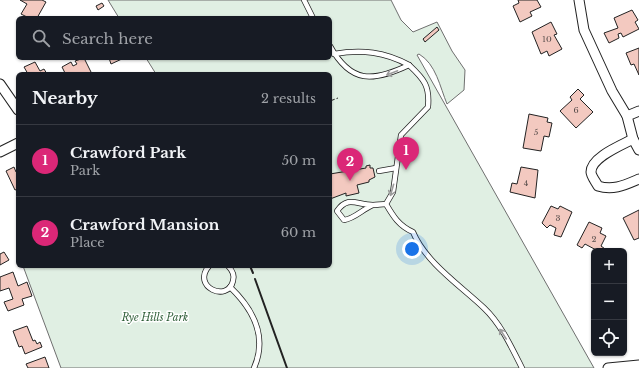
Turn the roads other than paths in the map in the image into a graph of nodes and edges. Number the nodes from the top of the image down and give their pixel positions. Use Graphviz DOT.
graph roads {
  1 [pos="304,0"];
  2 [pos="579,0"];
  3 [pos="312,16"];
  4 [pos="332,50"];
  5 [pos="334,54"];
  6 [pos="409,65"];
  7 [pos="0,84"];
  8 [pos="16,107"];
  9 [pos="639,111"];
  10 [pos="627,116"];
  11 [pos="634,139"];
  12 [pos="16,144"];
  13 [pos="639,150"];
  14 [pos="0,152"];
  15 [pos="396,168"];
  16 [pos="379,171"];
  17 [pos="639,179"];
  18 [pos="386,204"];
  19 [pos="373,205"];
  20 [pos="208,268"];
  21 [pos="229,268"];
  22 [pos="230,287"];
  23 [pos="639,365"];
  24 [pos="254,368"];
  25 [pos="522,368"];
  26 [pos="608,368"];
  1 -- 3 [label="lane"];
  2 -- 10 [label="street"];
  4 -- 5 [label="lane"];
  5 -- 6 [label="lane"];
  6 -- 5 [label="lane, one-way"];
  6 -- 15 [label="lane"];
  7 -- 8 [label="street"];
  9 -- 10 [label="street"];
  10 -- 11 [label="street"];
  11 -- 13 [label="street"];
  11 -- 17 [label="street"];
  12 -- 14 [label="street"];
  15 -- 16 [label="lane"];
  15 -- 18 [label="lane, one-way"];
  18 -- 19 [label="lane"];
  25 -- 18 [label="lane, one-way"];
  19 -- 19 [label="lane"];
  20 -- 22 [label="lane"];
  21 -- 22 [label="lane"];
  22 -- 24 [label="lane"];
  23 -- 26 [label="street"];
}
